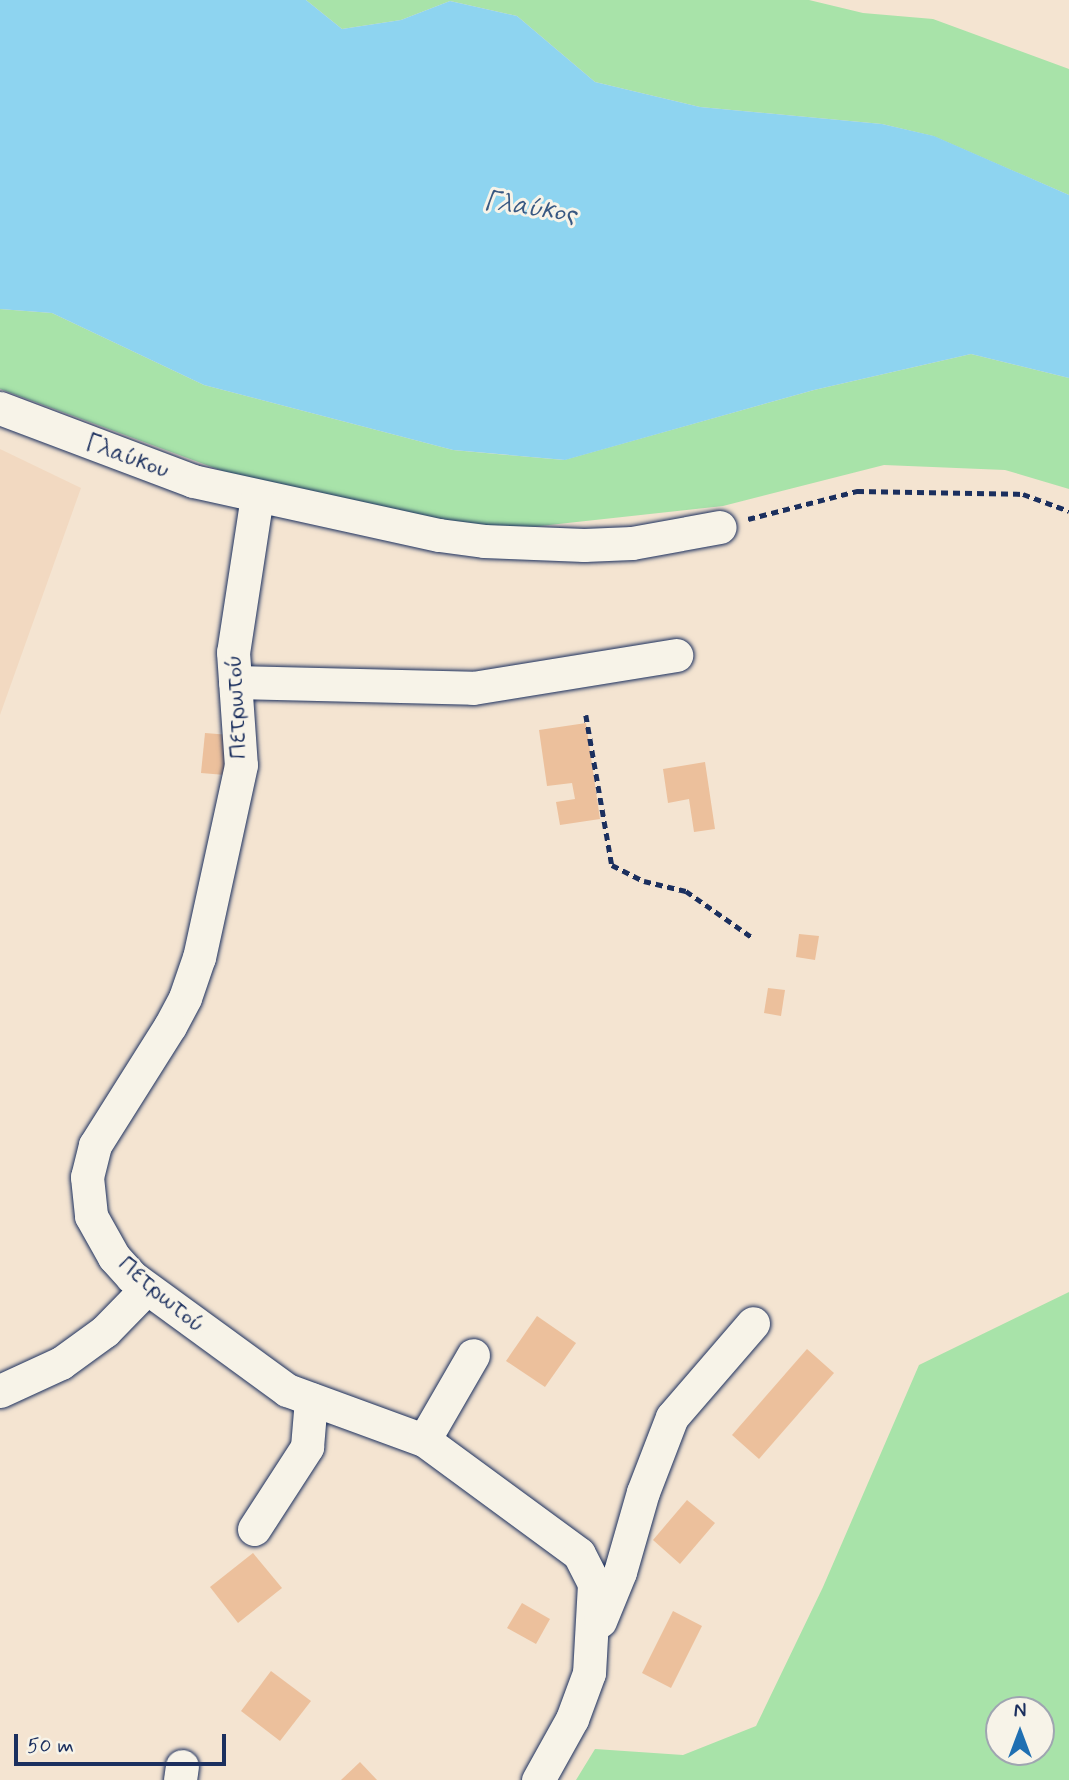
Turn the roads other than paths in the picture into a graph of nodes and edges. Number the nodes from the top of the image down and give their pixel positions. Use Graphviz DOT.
graph roads {
  1 [pos="0,408"];
  2 [pos="257,496"];
  3 [pos="720,527"];
  4 [pos="676,654"];
  5 [pos="235,682"];
  6 [pos="146,1289"];
  7 [pos="753,1323"];
  8 [pos="473,1355"];
  9 [pos="0,1391"];
  10 [pos="312,1399"];
  11 [pos="424,1440"];
  12 [pos="254,1528"];
  13 [pos="593,1639"];
  14 [pos="538,1780"];
  1 -- 2 [label="street, Γλαύκου"];
  2 -- 3 [label="street, Γλαύκου"];
  2 -- 5 [label="street, Πετρωτού"];
  4 -- 5 [label="street"];
  5 -- 6 [label="street, Πετρωτού"];
  6 -- 9 [label="street"];
  6 -- 10 [label="street, Πετρωτού"];
  7 -- 13 [label="street"];
  8 -- 11 [label="street"];
  10 -- 11 [label="street, Πετρωτού"];
  10 -- 12 [label="street"];
  11 -- 13 [label="street, Πετρωτού"];
  13 -- 14 [label="street, Πετρωτού"];
}
